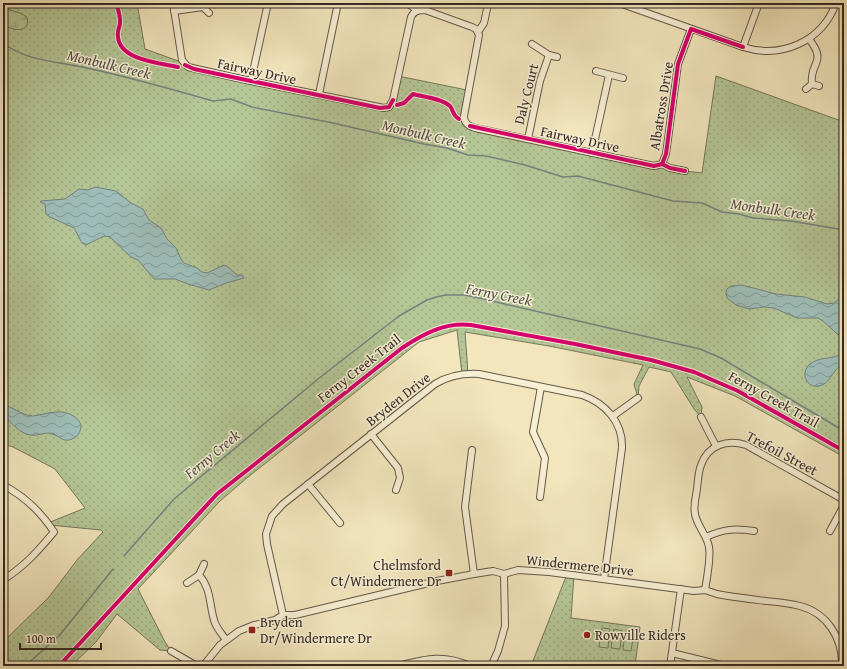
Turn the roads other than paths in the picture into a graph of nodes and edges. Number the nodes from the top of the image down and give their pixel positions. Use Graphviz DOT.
graph roads {
  1 [pos="172,3"];
  2 [pos="268,3"];
  3 [pos="338,3"];
  4 [pos="407,3"];
  5 [pos="619,3"];
  6 [pos="759,3"];
  7 [pos="836,3"];
  8 [pos="204,5"];
  9 [pos="487,9"];
  10 [pos="417,10"];
  11 [pos="174,11"];
  12 [pos="209,13"];
  13 [pos="691,29"];
  14 [pos="478,32"];
  15 [pos="809,39"];
  16 [pos="532,44"];
  17 [pos="743,47"];
  18 [pos="549,55"];
  19 [pos="557,57"];
  20 [pos="596,71"];
  21 [pos="609,75"];
  22 [pos="623,78"];
  23 [pos="251,81"];
  24 [pos="806,89"];
  25 [pos="319,94"];
  26 [pos="528,139"];
  27 [pos="592,153"];
  28 [pos="662,164"];
  29 [pos="685,171"];
  30 [pos="541,387"];
  31 [pos="638,398"];
  32 [pos="613,416"];
  33 [pos="701,417"];
  34 [pos="371,434"];
  35 [pos="716,446"];
  36 [pos="472,450"];
  37 [pos="308,484"];
  38 [pos="3,485"];
  39 [pos="396,490"];
  40 [pos="540,497"];
  41 [pos="844,500"];
  42 [pos="844,505"];
  43 [pos="340,523"];
  44 [pos="754,531"];
  45 [pos="830,532"];
  46 [pos="706,537"];
  47 [pos="204,564"];
  48 [pos="199,574"];
  49 [pos="474,574"];
  50 [pos="504,574"];
  51 [pos="604,579"];
  52 [pos="3,580"];
  53 [pos="187,583"];
  54 [pos="681,590"];
  55 [pos="705,590"];
  56 [pos="283,615"];
  57 [pos="226,640"];
  58 [pos="842,643"];
  59 [pos="171,651"];
  60 [pos="672,653"];
  61 [pos="197,666"];
  62 [pos="203,666"];
  63 [pos="398,666"];
  64 [pos="470,666"];
  65 [pos="492,666"];
  66 [pos="670,666"];
  67 [pos="725,666"];
  68 [pos="842,666"];
  1 -- 11 [label="street, Fairway Drive"];
  2 -- 23 [label="street"];
  3 -- 25 [label="street"];
  4 -- 10 [label="street"];
  5 -- 13 [label="street"];
  6 -- 17 [label="street"];
  7 -- 15 [label="street"];
  8 -- 11 [label="street"];
  8 -- 12 [label="street"];
  9 -- 14 [label="street, Fairway Drive"];
  10 -- 14 [label="street"];
  10 -- 25 [label="street, Fairway Drive"];
  11 -- 23 [label="street, Fairway Drive"];
  13 -- 17 [label="street"];
  13 -- 28 [label="street, Albatross Drive"];
  14 -- 26 [label="street, Fairway Drive"];
  15 -- 17 [label="street"];
  15 -- 24 [label="street"];
  16 -- 18 [label="street, Daly Court"];
  18 -- 19 [label="street, Daly Court"];
  18 -- 26 [label="street, Daly Court"];
  20 -- 21 [label="street"];
  21 -- 22 [label="street"];
  21 -- 27 [label="street"];
  23 -- 25 [label="street, Fairway Drive"];
  26 -- 27 [label="street, Fairway Drive"];
  27 -- 28 [label="street, Fairway Drive"];
  28 -- 29 [label="street, Fairway Drive"];
  30 -- 32 [label="street, Bryden Drive"];
  30 -- 34 [label="street, Bryden Drive"];
  30 -- 40 [label="street"];
  31 -- 32 [label="street"];
  32 -- 51 [label="street, Bryden Drive"];
  33 -- 35 [label="street"];
  34 -- 37 [label="street, Bryden Drive"];
  34 -- 39 [label="street"];
  35 -- 41 [label="street, Trefoil Street"];
  35 -- 46 [label="street"];
  36 -- 49 [label="street"];
  37 -- 43 [label="street"];
  37 -- 56 [label="street, Bryden Drive"];
  38 -- 52 [label="street"];
  42 -- 45 [label="street"];
  44 -- 46 [label="street"];
  46 -- 55 [label="street"];
  47 -- 48 [label="street"];
  48 -- 53 [label="street"];
  48 -- 57 [label="street"];
  49 -- 50 [label="street, Windermere Drive"];
  49 -- 56 [label="street, Windermere Drive"];
  50 -- 51 [label="street, Windermere Drive"];
  50 -- 65 [label="street"];
  51 -- 54 [label="street, Windermere Drive"];
  54 -- 55 [label="street, Windermere Drive"];
  54 -- 60 [label="street"];
  55 -- 58 [label="street, Windermere Drive"];
  56 -- 57 [label="street, Windermere Drive"];
  57 -- 62 [label="street, Windermere Drive"];
  58 -- 68 [label="street, Windermere Drive"];
  59 -- 61 [label="street"];
  60 -- 66 [label="street"];
  60 -- 67 [label="street"];
  63 -- 64 [label="street"];
}
